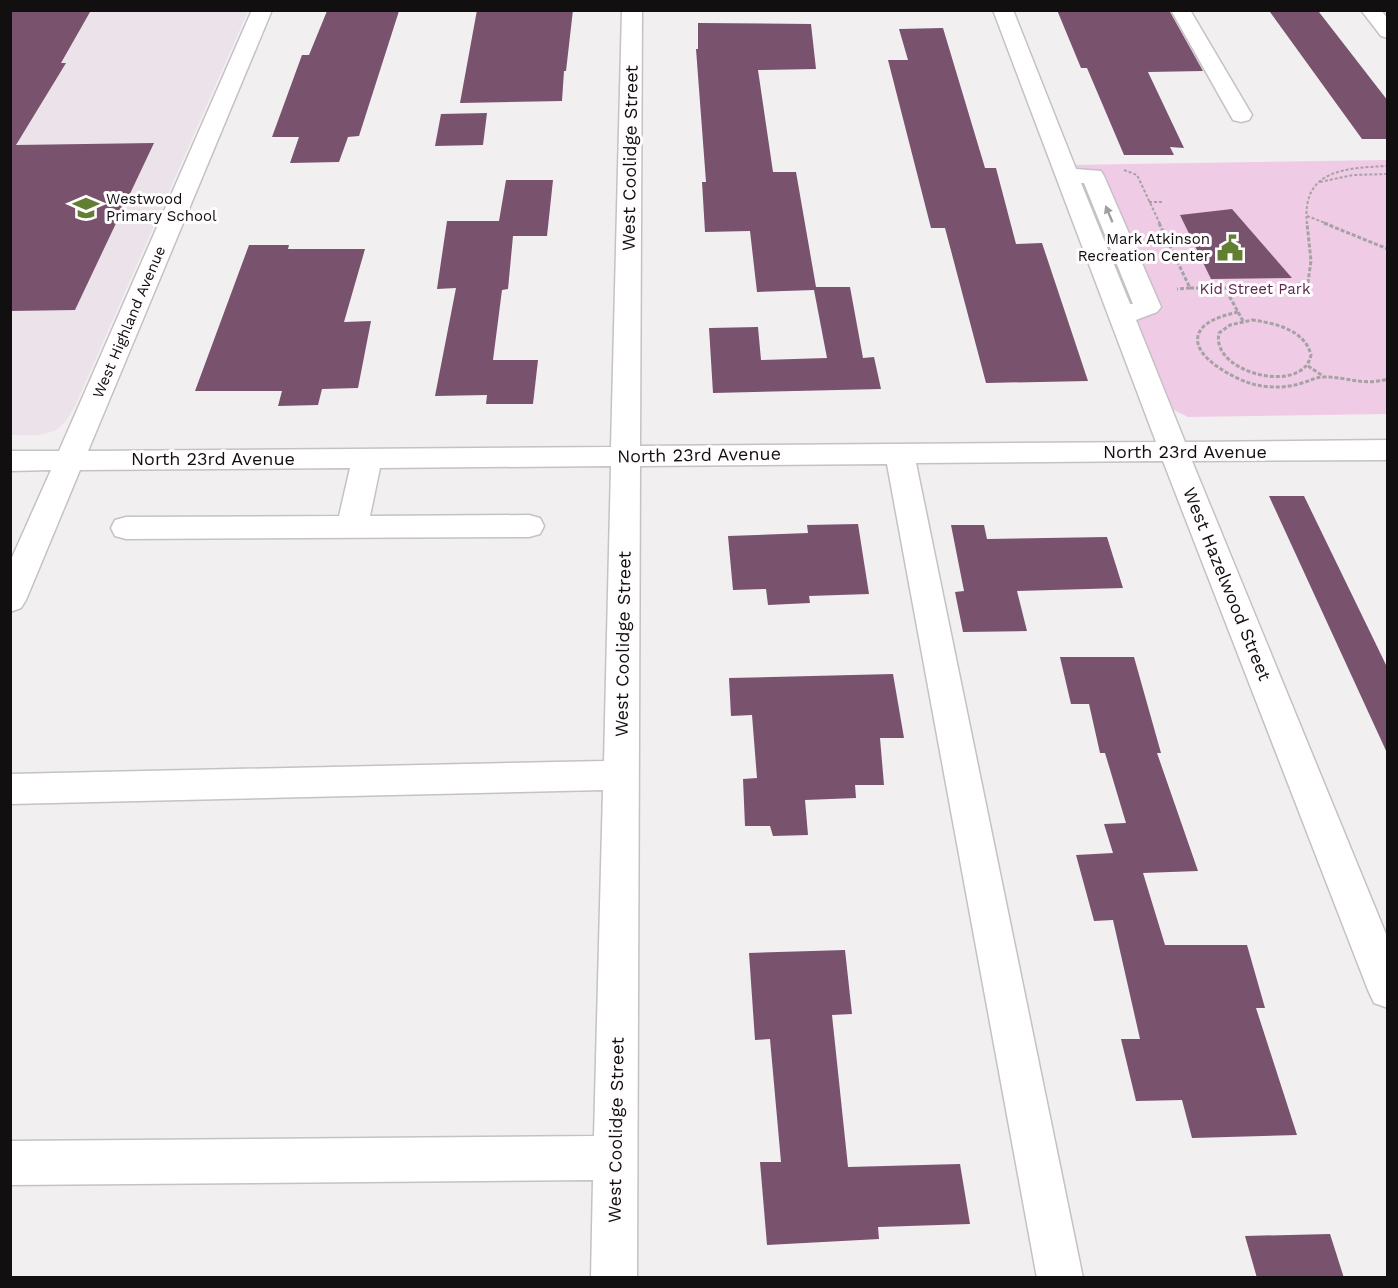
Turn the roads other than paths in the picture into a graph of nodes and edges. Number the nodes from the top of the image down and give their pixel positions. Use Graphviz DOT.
graph roads {
  1 [pos="262,10"];
  2 [pos="632,10"];
  3 [pos="1003,10"];
  4 [pos="1180,10"];
  5 [pos="1370,10"];
  6 [pos="1388,32"];
  7 [pos="1241,116"];
  8 [pos="1388,450"];
  9 [pos="1174,452"];
  10 [pos="900,454"];
  11 [pos="625,456"];
  12 [pos="367,458"];
  13 [pos="70,460"];
  14 [pos="10,461"];
  15 [pos="529,526"];
  16 [pos="126,528"];
  17 [pos="352,528"];
  18 [pos="10,600"];
  19 [pos="622,775"];
  20 [pos="10,789"];
  21 [pos="1388,990"];
  22 [pos="616,1158"];
  23 [pos="10,1163"];
  24 [pos="614,1278"];
  25 [pos="1060,1278"];
  1 -- 13 [label="street, West Highland Avenue"];
  2 -- 11 [label="street, West Coolidge Street"];
  3 -- 9 [label="street, West Hazelwood Street"];
  4 -- 7 [label="street"];
  5 -- 6 [label="street"];
  8 -- 9 [label="street, North 23rd Avenue"];
  9 -- 10 [label="street, North 23rd Avenue"];
  9 -- 21 [label="street, West Hazelwood Street"];
  10 -- 11 [label="street, North 23rd Avenue"];
  10 -- 25 [label="street"];
  11 -- 12 [label="street, North 23rd Avenue"];
  11 -- 19 [label="street, West Coolidge Street"];
  12 -- 13 [label="street, North 23rd Avenue"];
  12 -- 17 [label="street"];
  13 -- 14 [label="street, North 23rd Avenue"];
  13 -- 18 [label="street, West Highland Avenue"];
  15 -- 17 [label="street"];
  16 -- 17 [label="street"];
  19 -- 20 [label="street"];
  19 -- 22 [label="street, West Coolidge Street"];
  22 -- 23 [label="street"];
  22 -- 24 [label="street, West Coolidge Street"];
}
